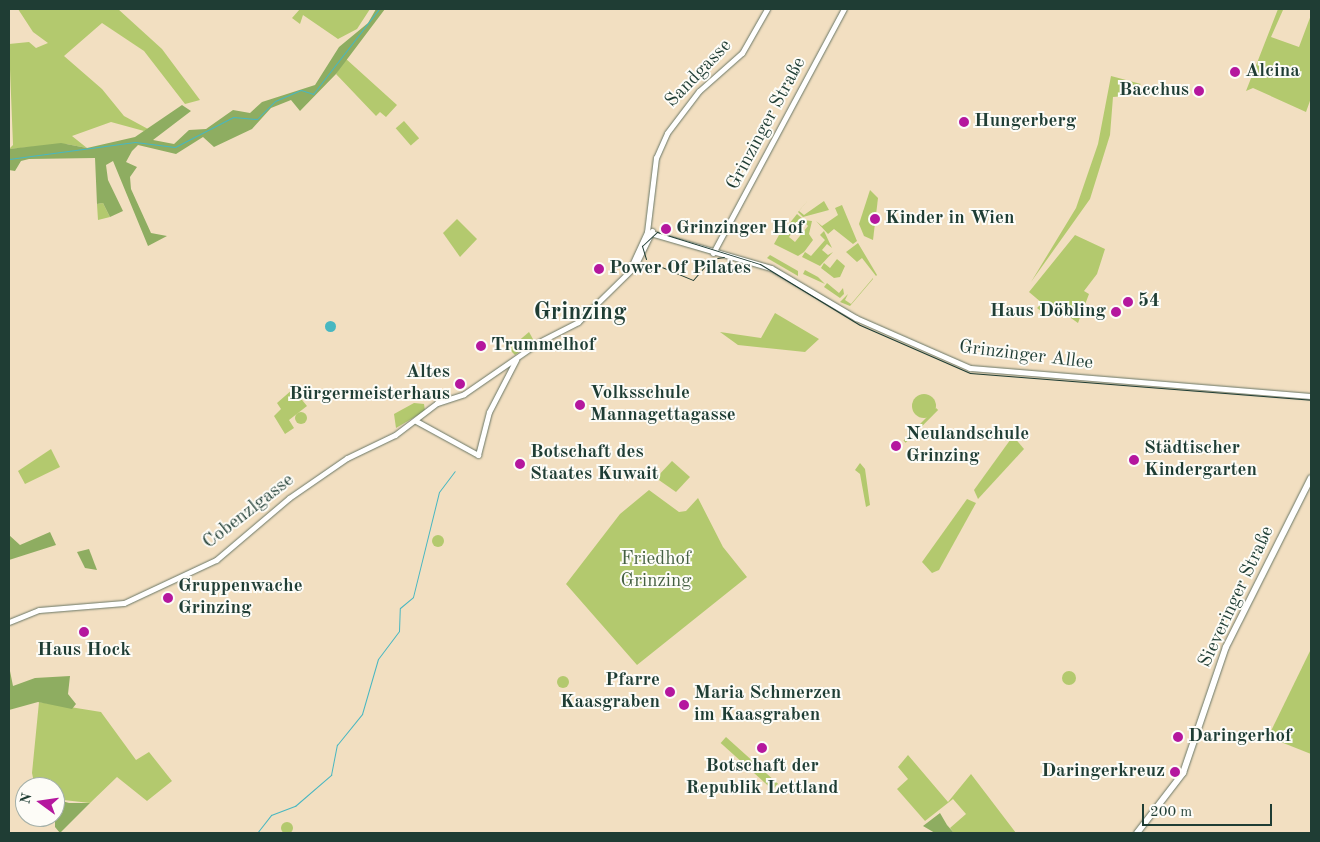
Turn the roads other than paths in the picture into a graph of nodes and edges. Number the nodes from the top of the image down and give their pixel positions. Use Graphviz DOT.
graph roads {
  1 [pos="767,9"];
  2 [pos="844,9"];
  3 [pos="650,232"];
  4 [pos="713,252"];
  5 [pos="630,270"];
  6 [pos="518,358"];
  7 [pos="1311,396"];
  8 [pos="416,421"];
  9 [pos="1311,478"];
  10 [pos="9,622"];
  11 [pos="1136,833"];
  1 -- 3 [label="street, Sandgasse"];
  2 -- 4 [label="street, Grinzinger Straße"];
  3 -- 4 [label="street, Grinzinger Allee"];
  3 -- 5 [label="street, Cobenzlgasse"];
  3 -- 5 [label="street"];
  4 -- 7 [label="street, Grinzinger Allee"];
  5 -- 6 [label="street, Cobenzlgasse"];
  6 -- 8 [label="street, Cobenzlgasse"];
  6 -- 8 [label="street"];
  8 -- 10 [label="street, Cobenzlgasse"];
  9 -- 11 [label="main road, Sieveringer Straße"];
}
